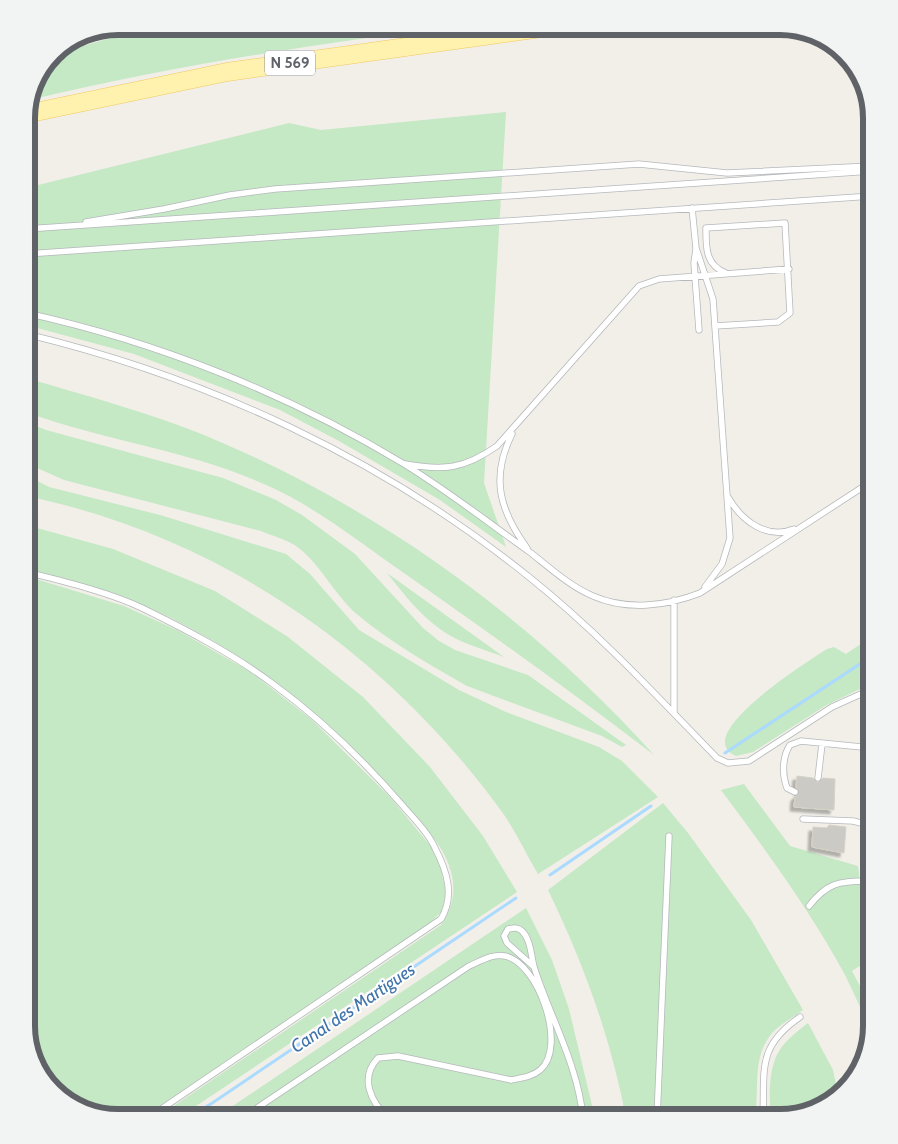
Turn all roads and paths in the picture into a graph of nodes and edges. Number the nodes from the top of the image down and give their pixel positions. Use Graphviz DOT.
graph roads {
  1 [pos="492,35"];
  2 [pos="35,112"];
  3 [pos="863,166"];
  4 [pos="863,172"];
  5 [pos="863,197"];
  6 [pos="692,208"];
  7 [pos="57,227"];
  8 [pos="35,228"];
  9 [pos="696,248"];
  10 [pos="35,253"];
  11 [pos="789,269"];
  12 [pos="727,273"];
  13 [pos="705,275"];
  14 [pos="695,276"];
  15 [pos="35,315"];
  16 [pos="715,326"];
  17 [pos="699,330"];
  18 [pos="35,336"];
  19 [pos="515,428"];
  20 [pos="401,463"];
  21 [pos="863,487"];
  22 [pos="727,494"];
  23 [pos="805,524"];
  24 [pos="531,554"];
  25 [pos="35,574"];
  26 [pos="700,593"];
  27 [pos="674,600"];
  28 [pos="863,693"];
  29 [pos="674,711"];
  30 [pos="822,744"];
  31 [pos="863,747"];
  32 [pos="818,778"];
  33 [pos="795,792"];
  34 [pos="803,819"];
  35 [pos="863,823"];
  36 [pos="669,836"];
  37 [pos="863,881"];
  38 [pos="809,906"];
  39 [pos="534,967"];
  40 [pos="800,1017"];
  41 [pos="161,1109"];
  42 [pos="255,1109"];
  43 [pos="380,1109"];
  44 [pos="581,1109"];
  45 [pos="657,1109"];
  46 [pos="763,1109"];
  1 -- 2 [label="main road, N 569"];
  3 -- 7 [label="lane"];
  4 -- 7 [label="lane"];
  5 -- 6 [label="lane"];
  6 -- 9 [label="lane"];
  6 -- 10 [label="lane"];
  7 -- 8 [label="lane"];
  9 -- 13 [label="lane"];
  9 -- 14 [label="lane"];
  11 -- 12 [label="lane"];
  11 -- 12 [label="lane"];
  11 -- 16 [label="lane"];
  12 -- 13 [label="lane"];
  13 -- 14 [label="lane"];
  13 -- 16 [label="lane"];
  14 -- 17 [label="lane"];
  14 -- 19 [label="lane"];
  15 -- 20 [label="lane"];
  16 -- 22 [label="lane"];
  18 -- 29 [label="lane"];
  19 -- 20 [label="lane"];
  19 -- 24 [label="lane"];
  20 -- 24 [label="lane"];
  21 -- 23 [label="lane"];
  22 -- 23 [label="lane"];
  22 -- 26 [label="lane"];
  23 -- 26 [label="lane"];
  24 -- 27 [label="lane"];
  25 -- 41 [label="lane"];
  26 -- 27 [label="lane"];
  27 -- 29 [label="lane"];
  28 -- 29 [label="lane"];
  30 -- 31 [label="lane"];
  30 -- 32 [label="lane"];
  30 -- 33 [label="lane"];
  34 -- 35 [label="lane"];
  36 -- 45 [label="lane"];
  37 -- 38 [label="lane"];
  39 -- 39 [label="lane"];
  39 -- 44 [label="lane"];
  40 -- 46 [label="lane"];
  42 -- 43 [label="lane"];
}
